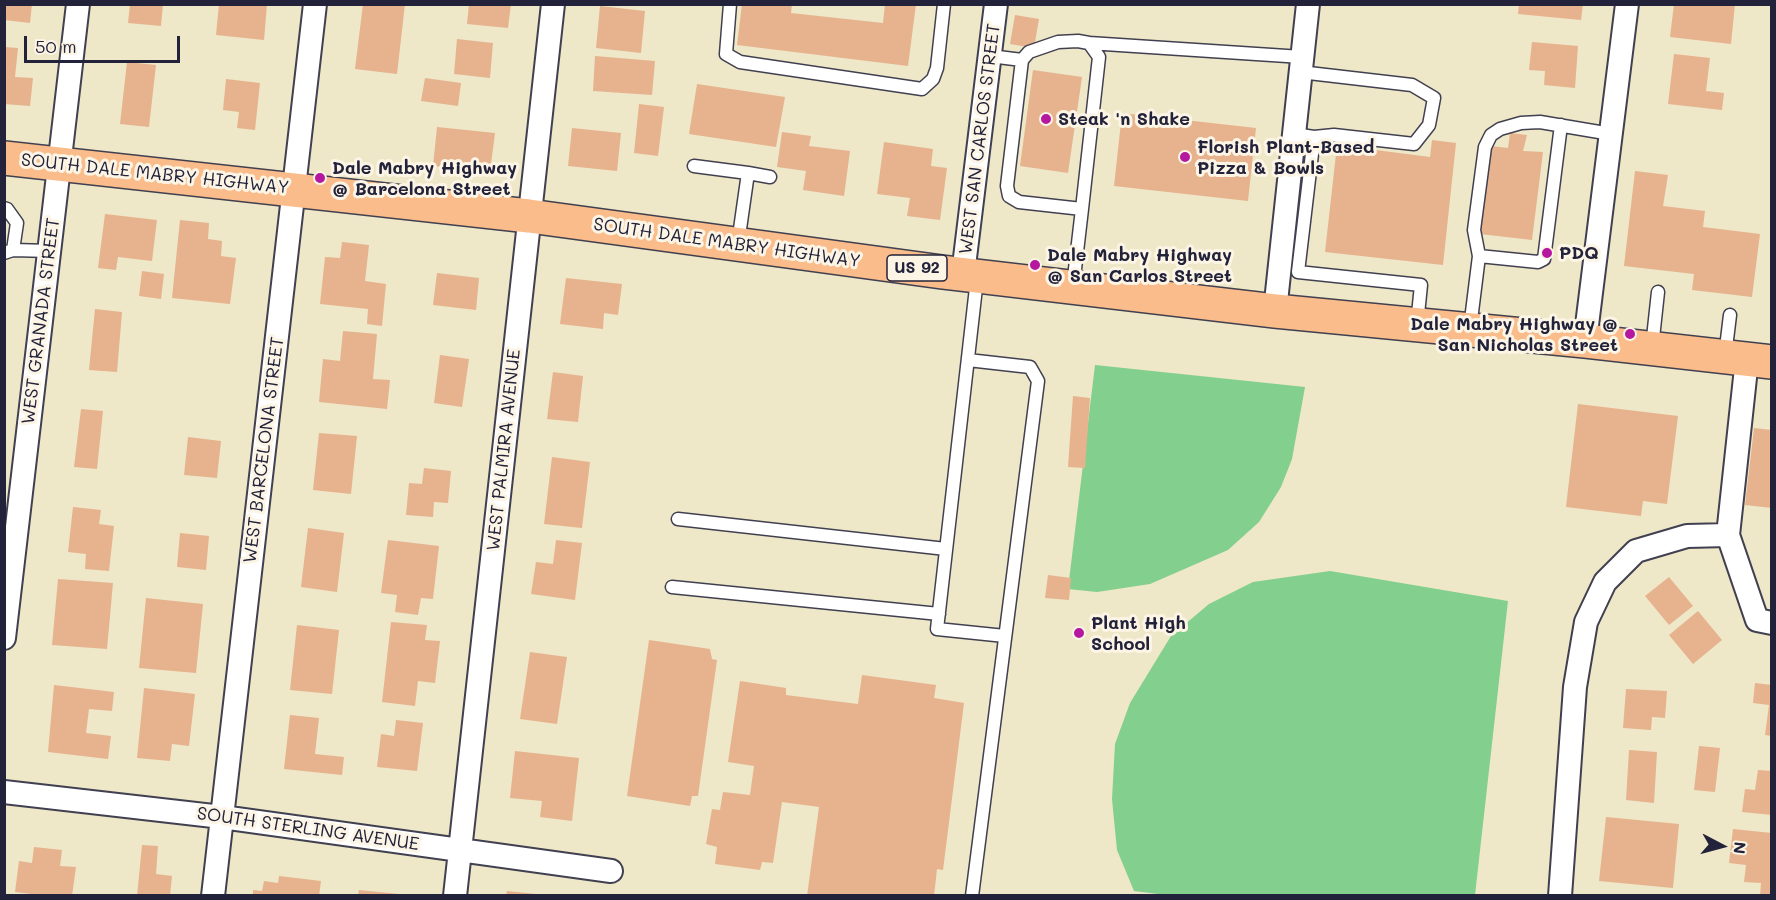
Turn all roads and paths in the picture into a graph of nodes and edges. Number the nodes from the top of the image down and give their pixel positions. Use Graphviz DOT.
graph roads {
  1 [pos="78,4"];
  2 [pos="315,4"];
  3 [pos="553,4"];
  4 [pos="730,4"];
  5 [pos="944,4"];
  6 [pos="996,4"];
  7 [pos="1308,4"];
  8 [pos="1627,4"];
  9 [pos="1089,43"];
  10 [pos="990,56"];
  11 [pos="1022,60"];
  12 [pos="1301,65"];
  13 [pos="1562,125"];
  14 [pos="1611,134"];
  15 [pos="1304,136"];
  16 [pos="4,158"];
  17 [pos="60,163"];
  18 [pos="694,166"];
  19 [pos="748,173"];
  20 [pos="770,177"];
  21 [pos="294,189"];
  22 [pos="4,208"];
  23 [pos="1082,209"];
  24 [pos="529,216"];
  25 [pos="738,244"];
  26 [pos="9,251"];
  27 [pos="50,251"];
  28 [pos="1479,256"];
  29 [pos="970,275"];
  30 [pos="1073,287"];
  31 [pos="1658,292"];
  32 [pos="1275,311"];
  33 [pos="1730,315"];
  34 [pos="1417,325"];
  35 [pos="1469,330"];
  36 [pos="1586,341"];
  37 [pos="1652,349"];
  38 [pos="968,360"];
  39 [pos="1757,360"];
  40 [pos="678,519"];
  41 [pos="1728,535"];
  42 [pos="946,549"];
  43 [pos="672,587"];
  44 [pos="939,614"];
  45 [pos="1772,623"];
  46 [pos="1005,636"];
  47 [pos="4,638"];
  48 [pos="4,792"];
  49 [pos="222,817"];
  50 [pos="460,850"];
  51 [pos="611,871"];
  52 [pos="213,896"];
  53 [pos="455,896"];
  54 [pos="972,896"];
  55 [pos="1560,896"];
  1 -- 17 [label="street, WEST GRANADA STREET"];
  2 -- 21 [label="street, WEST BARCELONA STREET"];
  3 -- 24 [label="street, WEST PALMIRA AVENUE"];
  4 -- 5 [label="lane"];
  6 -- 10 [label="street, WEST SAN CARLOS STREET"];
  7 -- 12 [label="street"];
  8 -- 14 [label="street"];
  9 -- 11 [label="lane"];
  9 -- 12 [label="lane"];
  9 -- 23 [label="lane"];
  10 -- 11 [label="lane"];
  10 -- 29 [label="street, WEST SAN CARLOS STREET"];
  11 -- 23 [label="lane"];
  12 -- 15 [label="street"];
  12 -- 15 [label="lane"];
  13 -- 14 [label="lane"];
  13 -- 28 [label="lane"];
  13 -- 28 [label="lane"];
  14 -- 36 [label="street"];
  15 -- 32 [label="street"];
  15 -- 34 [label="lane"];
  16 -- 17 [label="main road, SOUTH DALE MABRY HIGHWAY / US 92"];
  17 -- 21 [label="main road, SOUTH DALE MABRY HIGHWAY / US 92"];
  17 -- 27 [label="street, WEST GRANADA STREET"];
  18 -- 19 [label="lane"];
  19 -- 20 [label="lane"];
  19 -- 25 [label="lane"];
  21 -- 24 [label="main road, SOUTH DALE MABRY HIGHWAY / US 92"];
  21 -- 49 [label="street, WEST BARCELONA STREET"];
  22 -- 26 [label="lane"];
  23 -- 30 [label="lane"];
  24 -- 25 [label="main road, SOUTH DALE MABRY HIGHWAY / US 92"];
  24 -- 50 [label="street, WEST PALMIRA AVENUE"];
  25 -- 29 [label="main road, SOUTH DALE MABRY HIGHWAY / US 92"];
  26 -- 27 [label="lane"];
  27 -- 47 [label="street, WEST GRANADA STREET"];
  28 -- 35 [label="lane"];
  29 -- 30 [label="main road, SOUTH DALE MABRY HIGHWAY / US 92"];
  29 -- 38 [label="lane"];
  30 -- 32 [label="main road, SOUTH DALE MABRY HIGHWAY / US 92"];
  31 -- 37 [label="lane"];
  32 -- 34 [label="main road, SOUTH DALE MABRY HIGHWAY / US 92"];
  33 -- 39 [label="lane"];
  34 -- 35 [label="main road, SOUTH DALE MABRY HIGHWAY / US 92"];
  35 -- 36 [label="main road, SOUTH DALE MABRY HIGHWAY / US 92"];
  36 -- 37 [label="main road, SOUTH DALE MABRY HIGHWAY / US 92"];
  37 -- 39 [label="main road, SOUTH DALE MABRY HIGHWAY / US 92"];
  38 -- 42 [label="lane"];
  38 -- 46 [label="lane"];
  39 -- 41 [label="street"];
  40 -- 42 [label="lane"];
  41 -- 45 [label="street"];
  41 -- 55 [label="street"];
  42 -- 44 [label="lane"];
  43 -- 44 [label="lane"];
  44 -- 46 [label="lane"];
  46 -- 54 [label="lane"];
  48 -- 49 [label="street, SOUTH STERLING AVENUE"];
  49 -- 50 [label="street, SOUTH STERLING AVENUE"];
  49 -- 52 [label="street, WEST BARCELONA STREET"];
  50 -- 51 [label="street, SOUTH STERLING AVENUE"];
  50 -- 53 [label="street, WEST PALMIRA AVENUE"];
}
